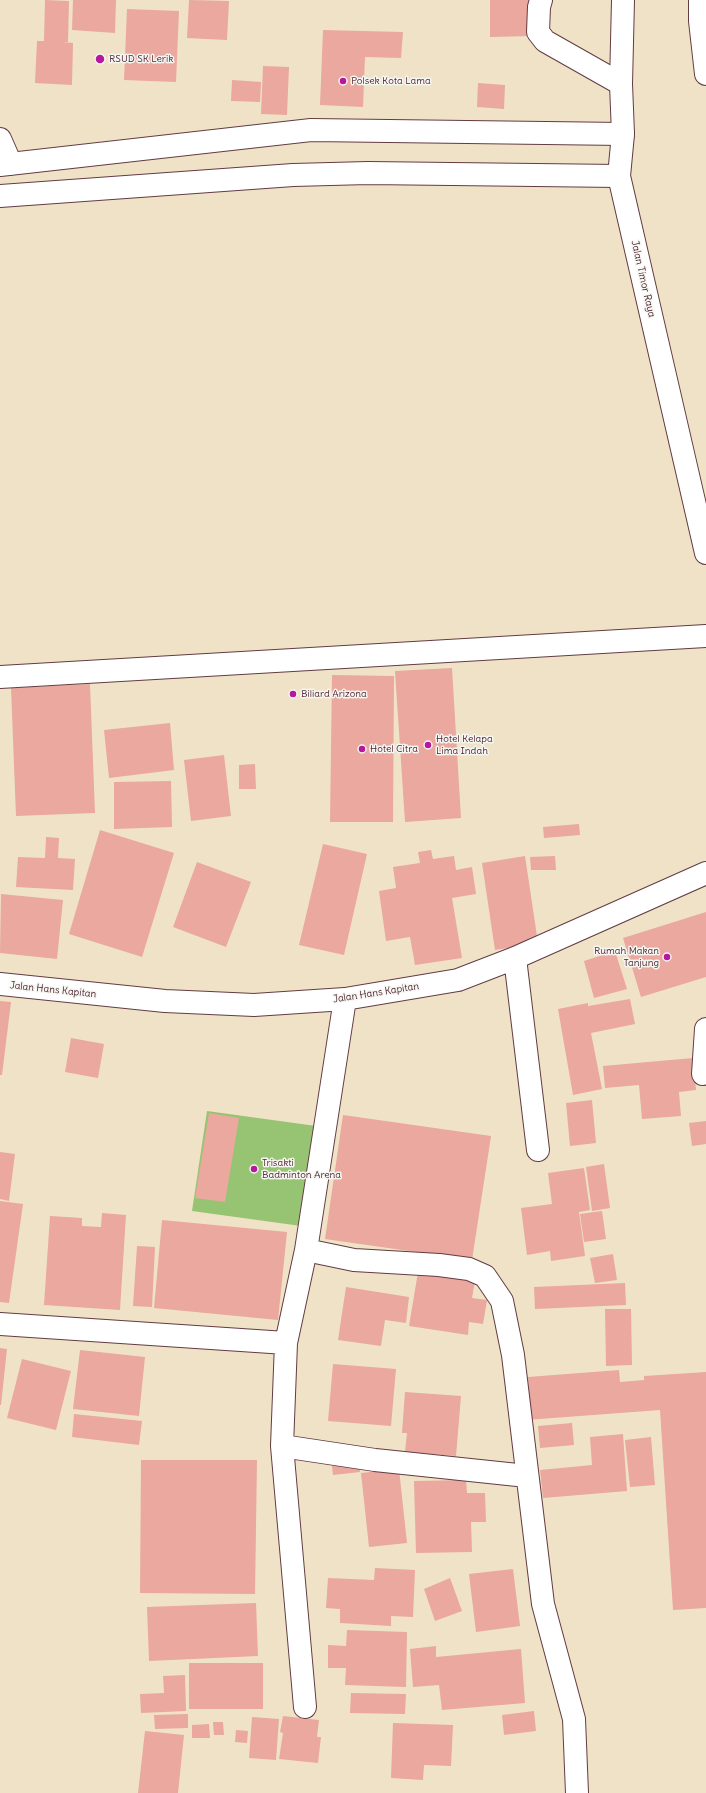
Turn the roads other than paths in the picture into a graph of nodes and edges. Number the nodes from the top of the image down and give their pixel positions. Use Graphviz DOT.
graph roads {
  1 [pos="541,0"];
  2 [pos="623,0"];
  3 [pos="700,0"];
  4 [pos="706,74"];
  5 [pos="622,84"];
  6 [pos="623,134"];
  7 [pos="0,139"];
  8 [pos="6,165"];
  9 [pos="619,176"];
  10 [pos="0,196"];
  11 [pos="706,553"];
  12 [pos="706,636"];
  13 [pos="0,677"];
  14 [pos="706,873"];
  15 [pos="515,958"];
  16 [pos="0,984"];
  17 [pos="345,1000"];
  18 [pos="706,1029"];
  19 [pos="702,1074"];
  20 [pos="538,1150"];
  21 [pos="306,1250"];
  22 [pos="0,1324"];
  23 [pos="286,1343"];
  24 [pos="282,1446"];
  25 [pos="527,1476"];
  26 [pos="305,1707"];
  27 [pos="577,1793"];
  1 -- 5 [label="main road"];
  2 -- 5 [label="main road, Jalan Timor Raya"];
  3 -- 4 [label="main road"];
  5 -- 6 [label="main road, Jalan Timor Raya"];
  6 -- 8 [label="main road"];
  6 -- 9 [label="main road, Jalan Timor Raya"];
  7 -- 8 [label="main road"];
  9 -- 10 [label="main road"];
  9 -- 11 [label="main road, Jalan Timor Raya"];
  12 -- 13 [label="main road"];
  14 -- 15 [label="main road, Jalan Hans Kapitan"];
  15 -- 17 [label="main road, Jalan Hans Kapitan"];
  15 -- 20 [label="main road"];
  16 -- 17 [label="main road, Jalan Hans Kapitan"];
  17 -- 21 [label="main road"];
  18 -- 19 [label="main road"];
  21 -- 23 [label="main road"];
  21 -- 25 [label="main road"];
  22 -- 23 [label="main road"];
  23 -- 24 [label="main road"];
  24 -- 25 [label="main road"];
  24 -- 26 [label="main road"];
  25 -- 27 [label="main road"];
}
